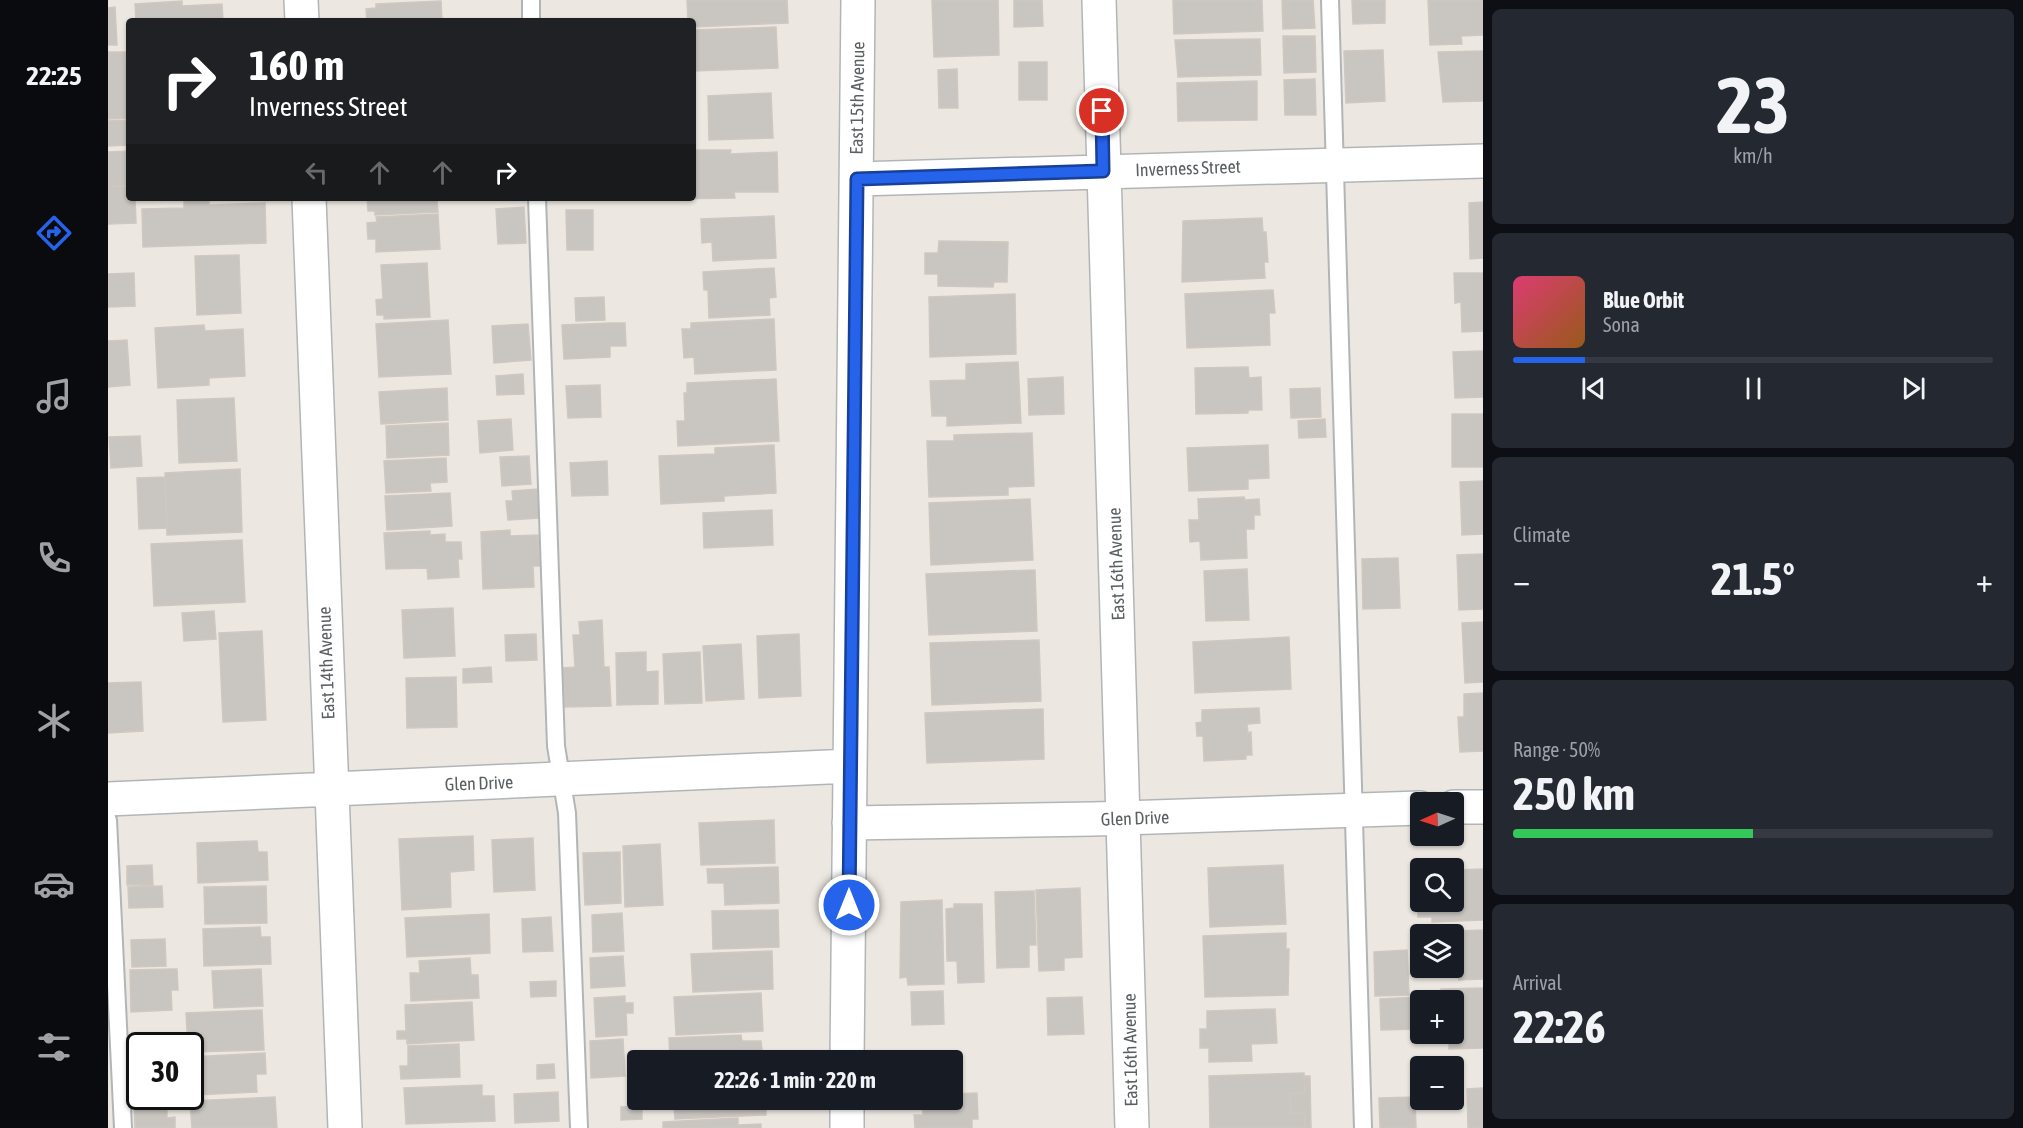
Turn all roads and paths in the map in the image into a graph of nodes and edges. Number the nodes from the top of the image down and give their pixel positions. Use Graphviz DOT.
graph roads {
  1 [pos="301,0"];
  2 [pos="531,0"];
  3 [pos="858,0"];
  4 [pos="1099,0"];
  5 [pos="1330,0"];
  6 [pos="302,18"];
  7 [pos="531,18"];
  8 [pos="1483,161"];
  9 [pos="1334,164"];
  10 [pos="1103,171"];
  11 [pos="857,179"];
  12 [pos="309,201"];
  13 [pos="537,201"];
  14 [pos="850,766"];
  15 [pos="561,780"];
  16 [pos="331,788"];
  17 [pos="108,799"];
  18 [pos="1464,807"];
  19 [pos="1483,807"];
  20 [pos="1410,808"];
  21 [pos="1351,810"];
  22 [pos="1125,818"];
  23 [pos="108,820"];
  24 [pos="849,823"];
  25 [pos="848,1050"];
  26 [pos="847,1110"];
  27 [pos="123,1128"];
  28 [pos="345,1128"];
  29 [pos="579,1128"];
  30 [pos="847,1128"];
  31 [pos="1132,1128"];
  32 [pos="1363,1128"];
  1 -- 6 [label="street"];
  2 -- 7 [label="lane"];
  3 -- 11 [label="street, East 15th Avenue"];
  4 -- 10 [label="street, East 16th Avenue"];
  5 -- 9 [label="lane"];
  8 -- 9 [label="street, Inverness Street"];
  9 -- 10 [label="street, Inverness Street"];
  9 -- 21 [label="lane"];
  10 -- 11 [label="street, Inverness Street"];
  10 -- 22 [label="street, East 16th Avenue"];
  11 -- 14 [label="street, East 15th Avenue"];
  12 -- 16 [label="street, East 14th Avenue"];
  13 -- 15 [label="lane"];
  14 -- 15 [label="street, Glen Drive"];
  14 -- 24 [label="street, East 15th Avenue"];
  15 -- 16 [label="street, Glen Drive"];
  15 -- 29 [label="lane"];
  16 -- 17 [label="street, Glen Drive"];
  16 -- 28 [label="street, East 14th Avenue"];
  18 -- 19 [label="street"];
  20 -- 21 [label="street, Glen Drive"];
  21 -- 22 [label="street, Glen Drive"];
  21 -- 32 [label="lane"];
  22 -- 24 [label="street, Glen Drive"];
  22 -- 31 [label="street, East 16th Avenue"];
  23 -- 27 [label="lane"];
  24 -- 25 [label="street, East 15th Avenue"];
  26 -- 30 [label="street"];
}
